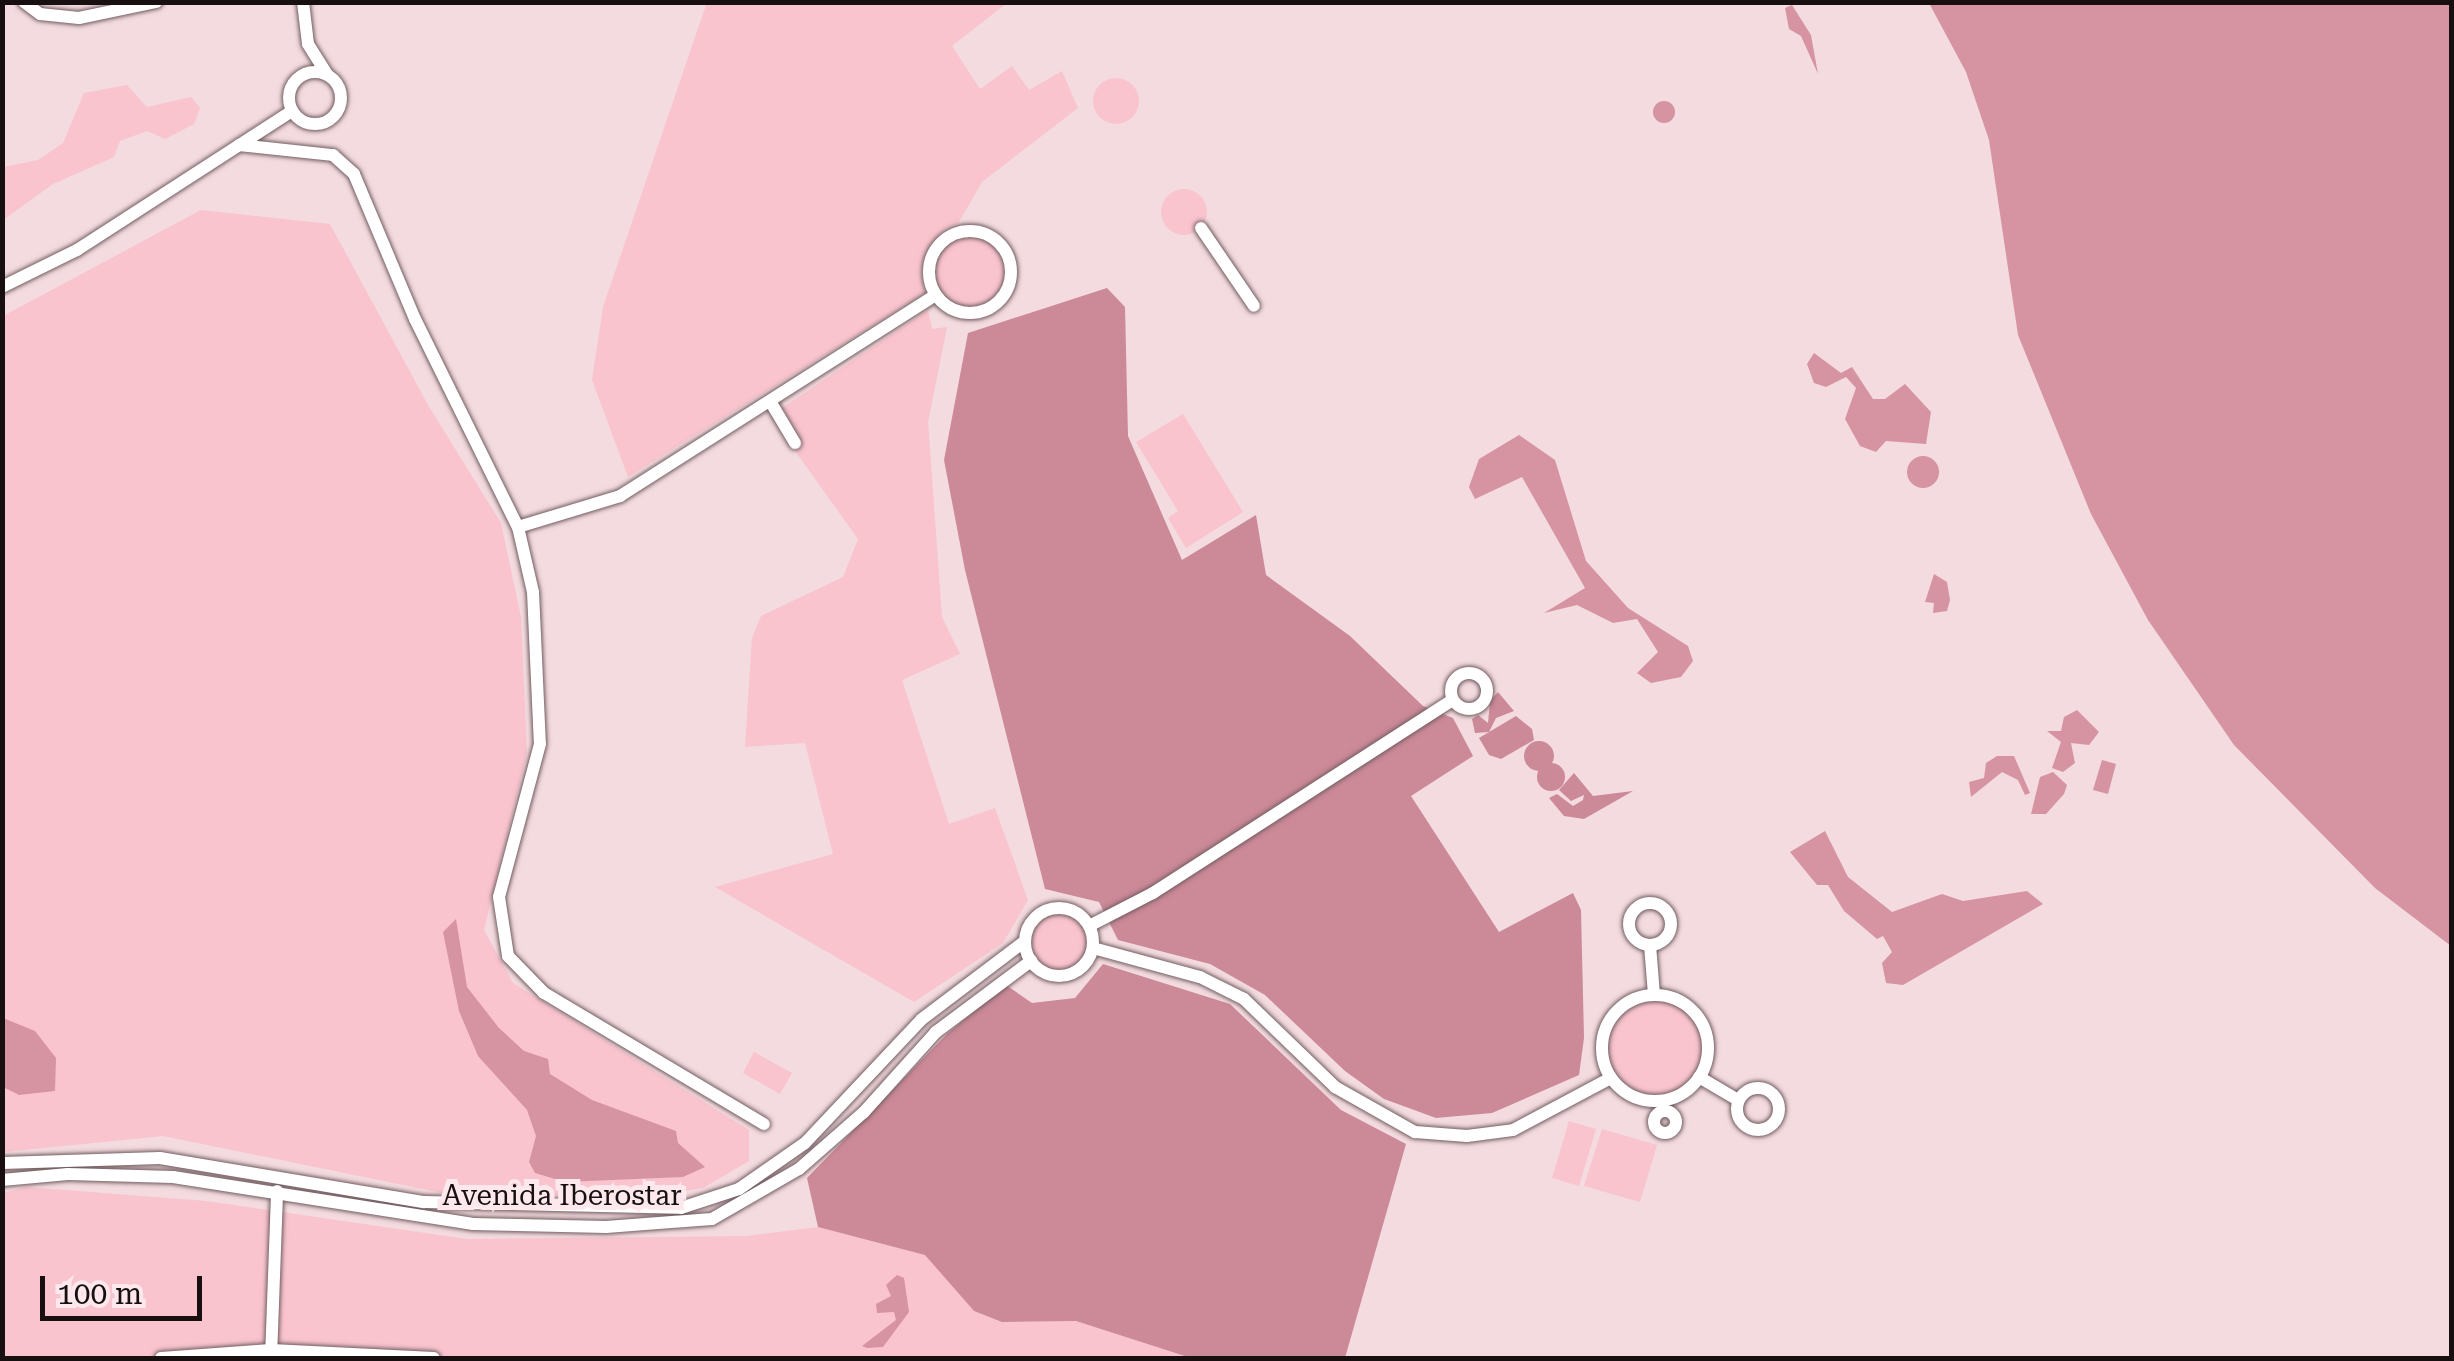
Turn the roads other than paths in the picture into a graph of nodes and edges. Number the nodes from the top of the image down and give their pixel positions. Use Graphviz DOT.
graph roads {
  1 [pos="24,2"];
  2 [pos="156,2"];
  3 [pos="303,2"];
  4 [pos="308,44"];
  5 [pos="327,74"];
  6 [pos="295,80"];
  7 [pos="292,111"];
  8 [pos="239,145"];
  9 [pos="1200,228"];
  10 [pos="2,287"];
  11 [pos="935,295"];
  12 [pos="1254,306"];
  13 [pos="770,400"];
  14 [pos="795,443"];
  15 [pos="518,527"];
  16 [pos="1452,700"];
  17 [pos="1089,926"];
  18 [pos="1025,941"];
  19 [pos="1650,945"];
  20 [pos="1093,948"];
  21 [pos="1031,962"];
  22 [pos="1654,995"];
  23 [pos="1698,1077"];
  24 [pos="1611,1078"];
  25 [pos="1738,1100"];
  26 [pos="764,1124"];
  27 [pos="2,1163"];
  28 [pos="278,1179"];
  29 [pos="2,1180"];
  30 [pos="277,1197"];
  31 [pos="271,1354"];
  32 [pos="161,1358"];
  33 [pos="434,1358"];
  1 -- 2 [label="street"];
  3 -- 4 [label="street"];
  4 -- 5 [label="street"];
  4 -- 6 [label="street"];
  5 -- 6 [label="street"];
  5 -- 7 [label="street"];
  6 -- 7 [label="street"];
  7 -- 8 [label="street"];
  8 -- 10 [label="street"];
  8 -- 15 [label="street"];
  9 -- 12 [label="street"];
  11 -- 11 [label="street"];
  11 -- 13 [label="street"];
  13 -- 14 [label="street"];
  13 -- 15 [label="street"];
  15 -- 26 [label="street"];
  16 -- 17 [label="street"];
  17 -- 18 [label="street"];
  17 -- 20 [label="street"];
  18 -- 21 [label="street"];
  18 -- 28 [label="street, Avenida Iberostar"];
  19 -- 22 [label="street"];
  20 -- 21 [label="street"];
  20 -- 24 [label="street"];
  21 -- 30 [label="street, Avenida Iberostar"];
  22 -- 23 [label="street"];
  22 -- 24 [label="street"];
  23 -- 24 [label="street"];
  23 -- 25 [label="street"];
  27 -- 28 [label="street, Avenida Iberostar"];
  28 -- 30 [label="street"];
  29 -- 30 [label="street, Avenida Iberostar"];
  30 -- 31 [label="street"];
  31 -- 32 [label="street"];
  31 -- 33 [label="street"];
}
